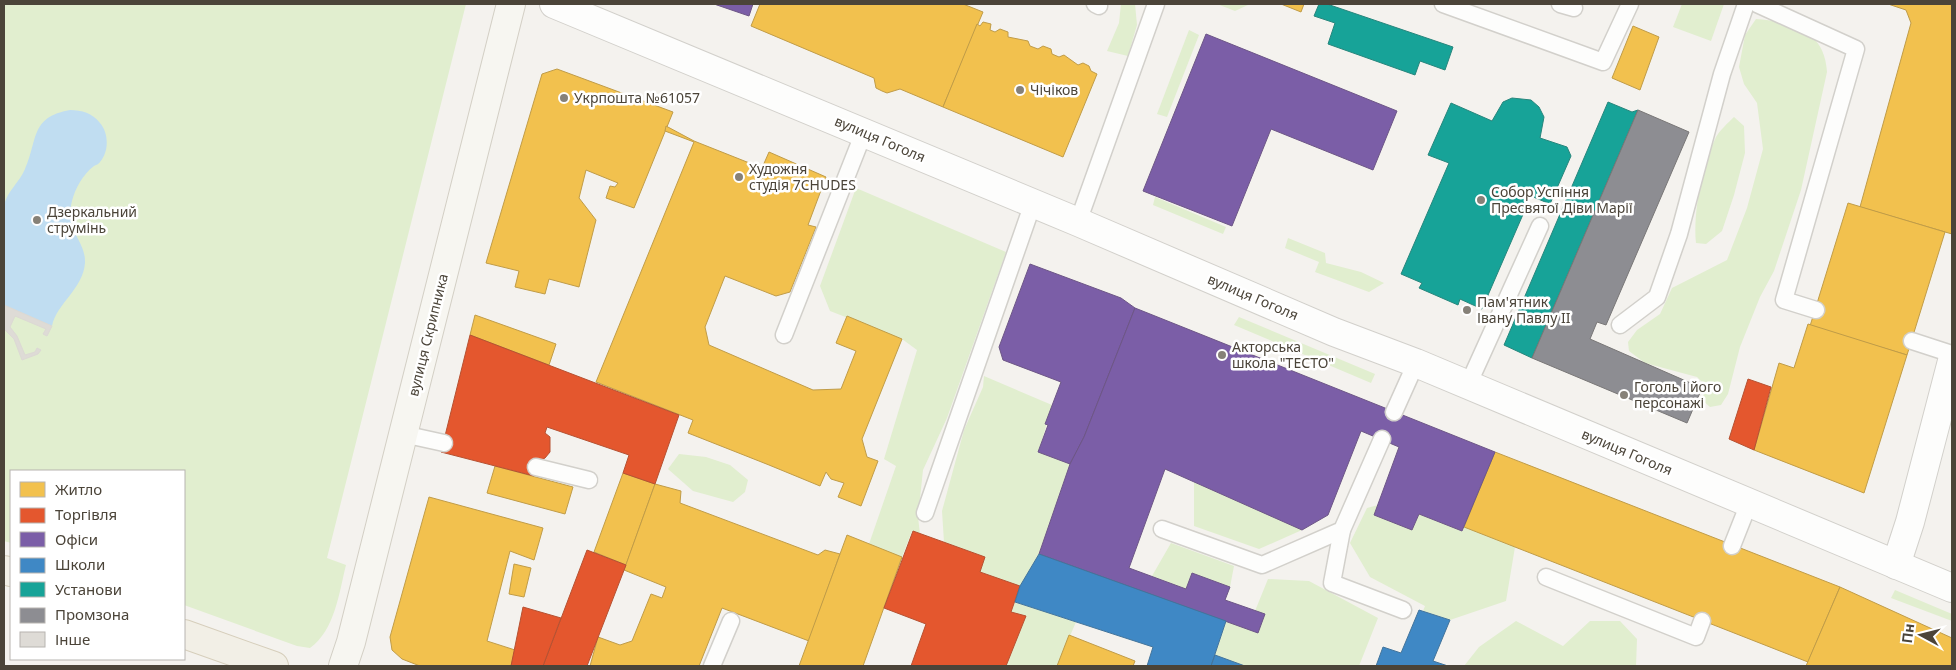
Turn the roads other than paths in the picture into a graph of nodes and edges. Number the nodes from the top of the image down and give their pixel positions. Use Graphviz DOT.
graph roads {
  1 [pos="511,4"];
  2 [pos="554,4"];
  3 [pos="1156,4"];
  4 [pos="1443,4"];
  5 [pos="1630,4"];
  6 [pos="1746,4"];
  7 [pos="1757,4"];
  8 [pos="864,132"];
  9 [pos="1033,203"];
  10 [pos="1078,222"];
  11 [pos="1540,226"];
  12 [pos="1816,310"];
  13 [pos="1620,325"];
  14 [pos="784,335"];
  15 [pos="1912,341"];
  16 [pos="1952,354"];
  17 [pos="1952,361"];
  18 [pos="1416,363"];
  19 [pos="1468,385"];
  20 [pos="1394,412"];
  21 [pos="403,434"];
  22 [pos="1382,439"];
  23 [pos="444,443"];
  24 [pos="536,467"];
  25 [pos="589,480"];
  26 [pos="1749,503"];
  27 [pos="925,513"];
  28 [pos="1162,529"];
  29 [pos="1342,530"];
  30 [pos="1732,546"];
  31 [pos="1896,565"];
  32 [pos="1546,577"];
  33 [pos="1952,588"];
  34 [pos="1403,610"];
  35 [pos="731,621"];
  36 [pos="1702,621"];
  37 [pos="185,634"];
  38 [pos="274,666"];
  39 [pos="343,666"];
  40 [pos="712,666"];
  1 -- 21 [label="street, вулиця Скрипника"];
  2 -- 8 [label="street, вулиця Гоголя"];
  3 -- 10 [label="lane"];
  4 -- 5 [label="lane"];
  6 -- 13 [label="lane"];
  7 -- 12 [label="lane"];
  8 -- 9 [label="street, вулиця Гоголя"];
  8 -- 14 [label="lane"];
  9 -- 10 [label="street, вулиця Гоголя"];
  9 -- 27 [label="lane"];
  10 -- 18 [label="street, вулиця Гоголя"];
  11 -- 19 [label="lane"];
  15 -- 16 [label="lane"];
  17 -- 31 [label="street"];
  18 -- 19 [label="street, вулиця Гоголя"];
  18 -- 20 [label="lane"];
  19 -- 26 [label="street, вулиця Гоголя"];
  21 -- 23 [label="lane"];
  21 -- 39 [label="street, вулиця Скрипника"];
  22 -- 29 [label="lane"];
  24 -- 25 [label="lane"];
  26 -- 30 [label="lane"];
  26 -- 31 [label="street, вулиця Гоголя"];
  28 -- 29 [label="lane"];
  29 -- 34 [label="lane"];
  31 -- 33 [label="street, вулиця Гоголя"];
  32 -- 36 [label="lane"];
  35 -- 40 [label="lane"];
  37 -- 38 [label="main road"];
}
